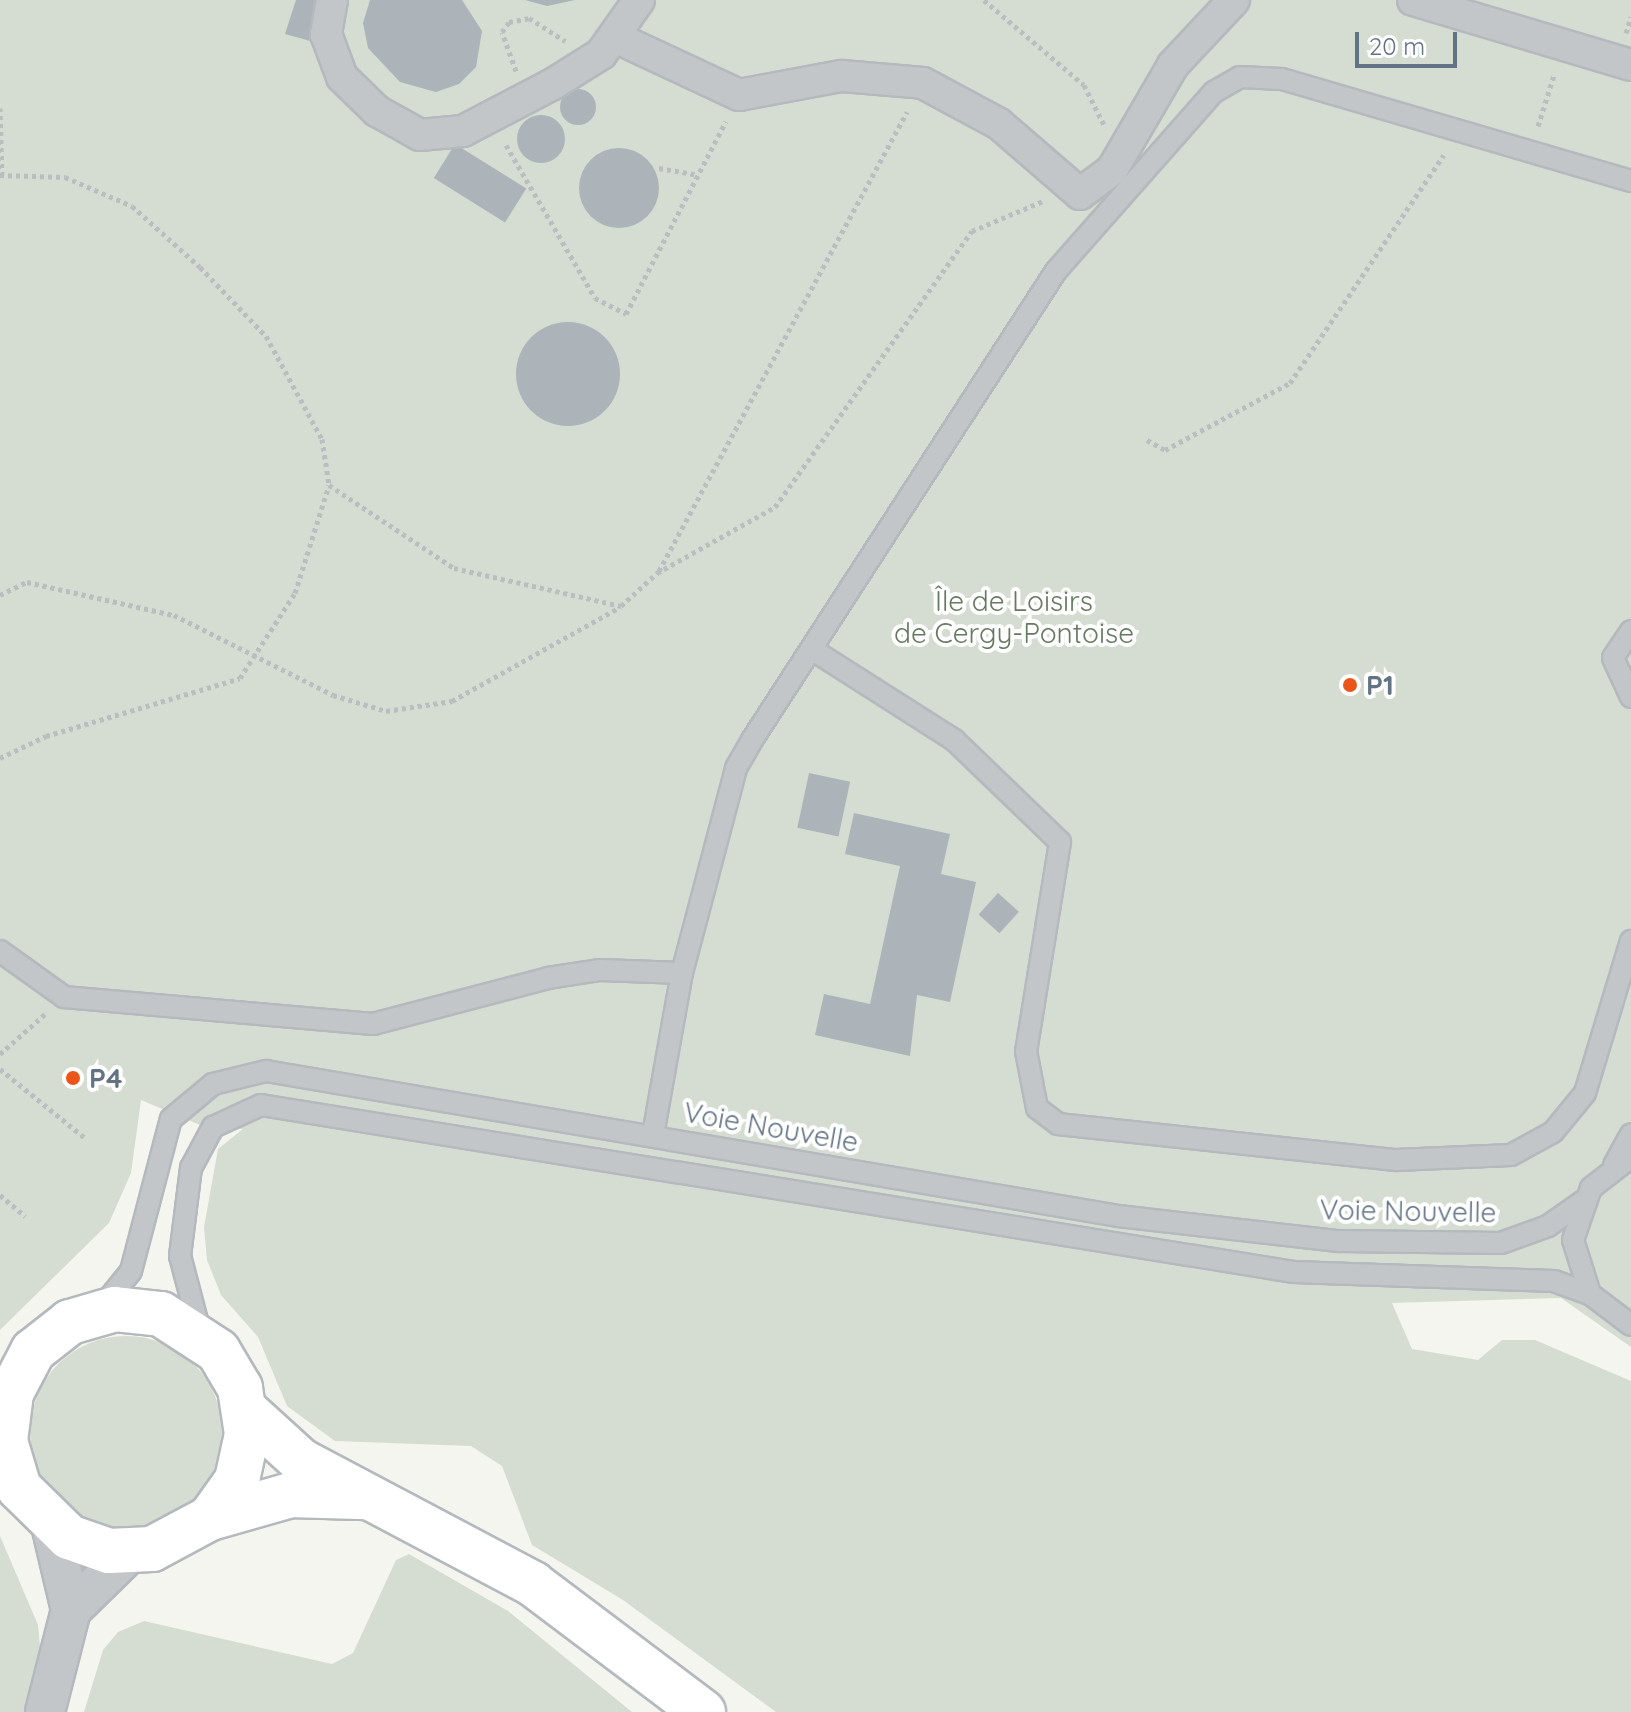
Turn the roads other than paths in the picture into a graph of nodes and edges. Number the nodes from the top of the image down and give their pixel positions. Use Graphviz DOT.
graph roads {
  1 [pos="332,0"];
  2 [pos="639,0"];
  3 [pos="1234,0"];
  4 [pos="1413,0"];
  5 [pos="617,38"];
  6 [pos="1631,65"];
  7 [pos="1631,181"];
  8 [pos="1631,631"];
  9 [pos="816,652"];
  10 [pos="1631,697"];
  11 [pos="1631,941"];
  12 [pos="0,951"];
  13 [pos="682,973"];
  14 [pos="1631,1134"];
  15 [pos="653,1135"];
  16 [pos="1622,1162"];
  17 [pos="1582,1202"];
  18 [pos="1590,1294"];
  19 [pos="92,1314"];
  20 [pos="1631,1325"];
  21 [pos="202,1336"];
  22 [pos="10,1377"];
  23 [pos="245,1410"];
  24 [pos="6,1471"];
  25 [pos="364,1497"];
  26 [pos="210,1518"];
  27 [pos="51,1525"];
  28 [pos="130,1552"];
  29 [pos="71,1610"];
  30 [pos="45,1712"];
  31 [pos="703,1712"];
  1 -- 5 [label="street"];
  2 -- 5 [label="street"];
  3 -- 5 [label="street"];
  4 -- 6 [label="street"];
  7 -- 9 [label="lane"];
  8 -- 10 [label="lane"];
  9 -- 11 [label="lane"];
  9 -- 13 [label="lane"];
  12 -- 13 [label="lane"];
  13 -- 15 [label="lane"];
  14 -- 16 [label="lane, Voie Nouvelle"];
  15 -- 17 [label="lane, Voie Nouvelle"];
  15 -- 19 [label="lane, Voie Nouvelle"];
  16 -- 17 [label="lane, Voie Nouvelle"];
  17 -- 18 [label="lane"];
  18 -- 20 [label="lane, Voie Nouvelle"];
  18 -- 21 [label="lane, Voie Nouvelle"];
  19 -- 21 [label="main road"];
  19 -- 22 [label="main road"];
  21 -- 23 [label="main road"];
  22 -- 24 [label="main road"];
  23 -- 25 [label="main road"];
  23 -- 26 [label="main road"];
  24 -- 27 [label="main road"];
  25 -- 26 [label="main road"];
  25 -- 31 [label="main road"];
  26 -- 28 [label="main road"];
  27 -- 28 [label="main road"];
  27 -- 29 [label="street"];
  28 -- 29 [label="street"];
  29 -- 30 [label="street"];
}
